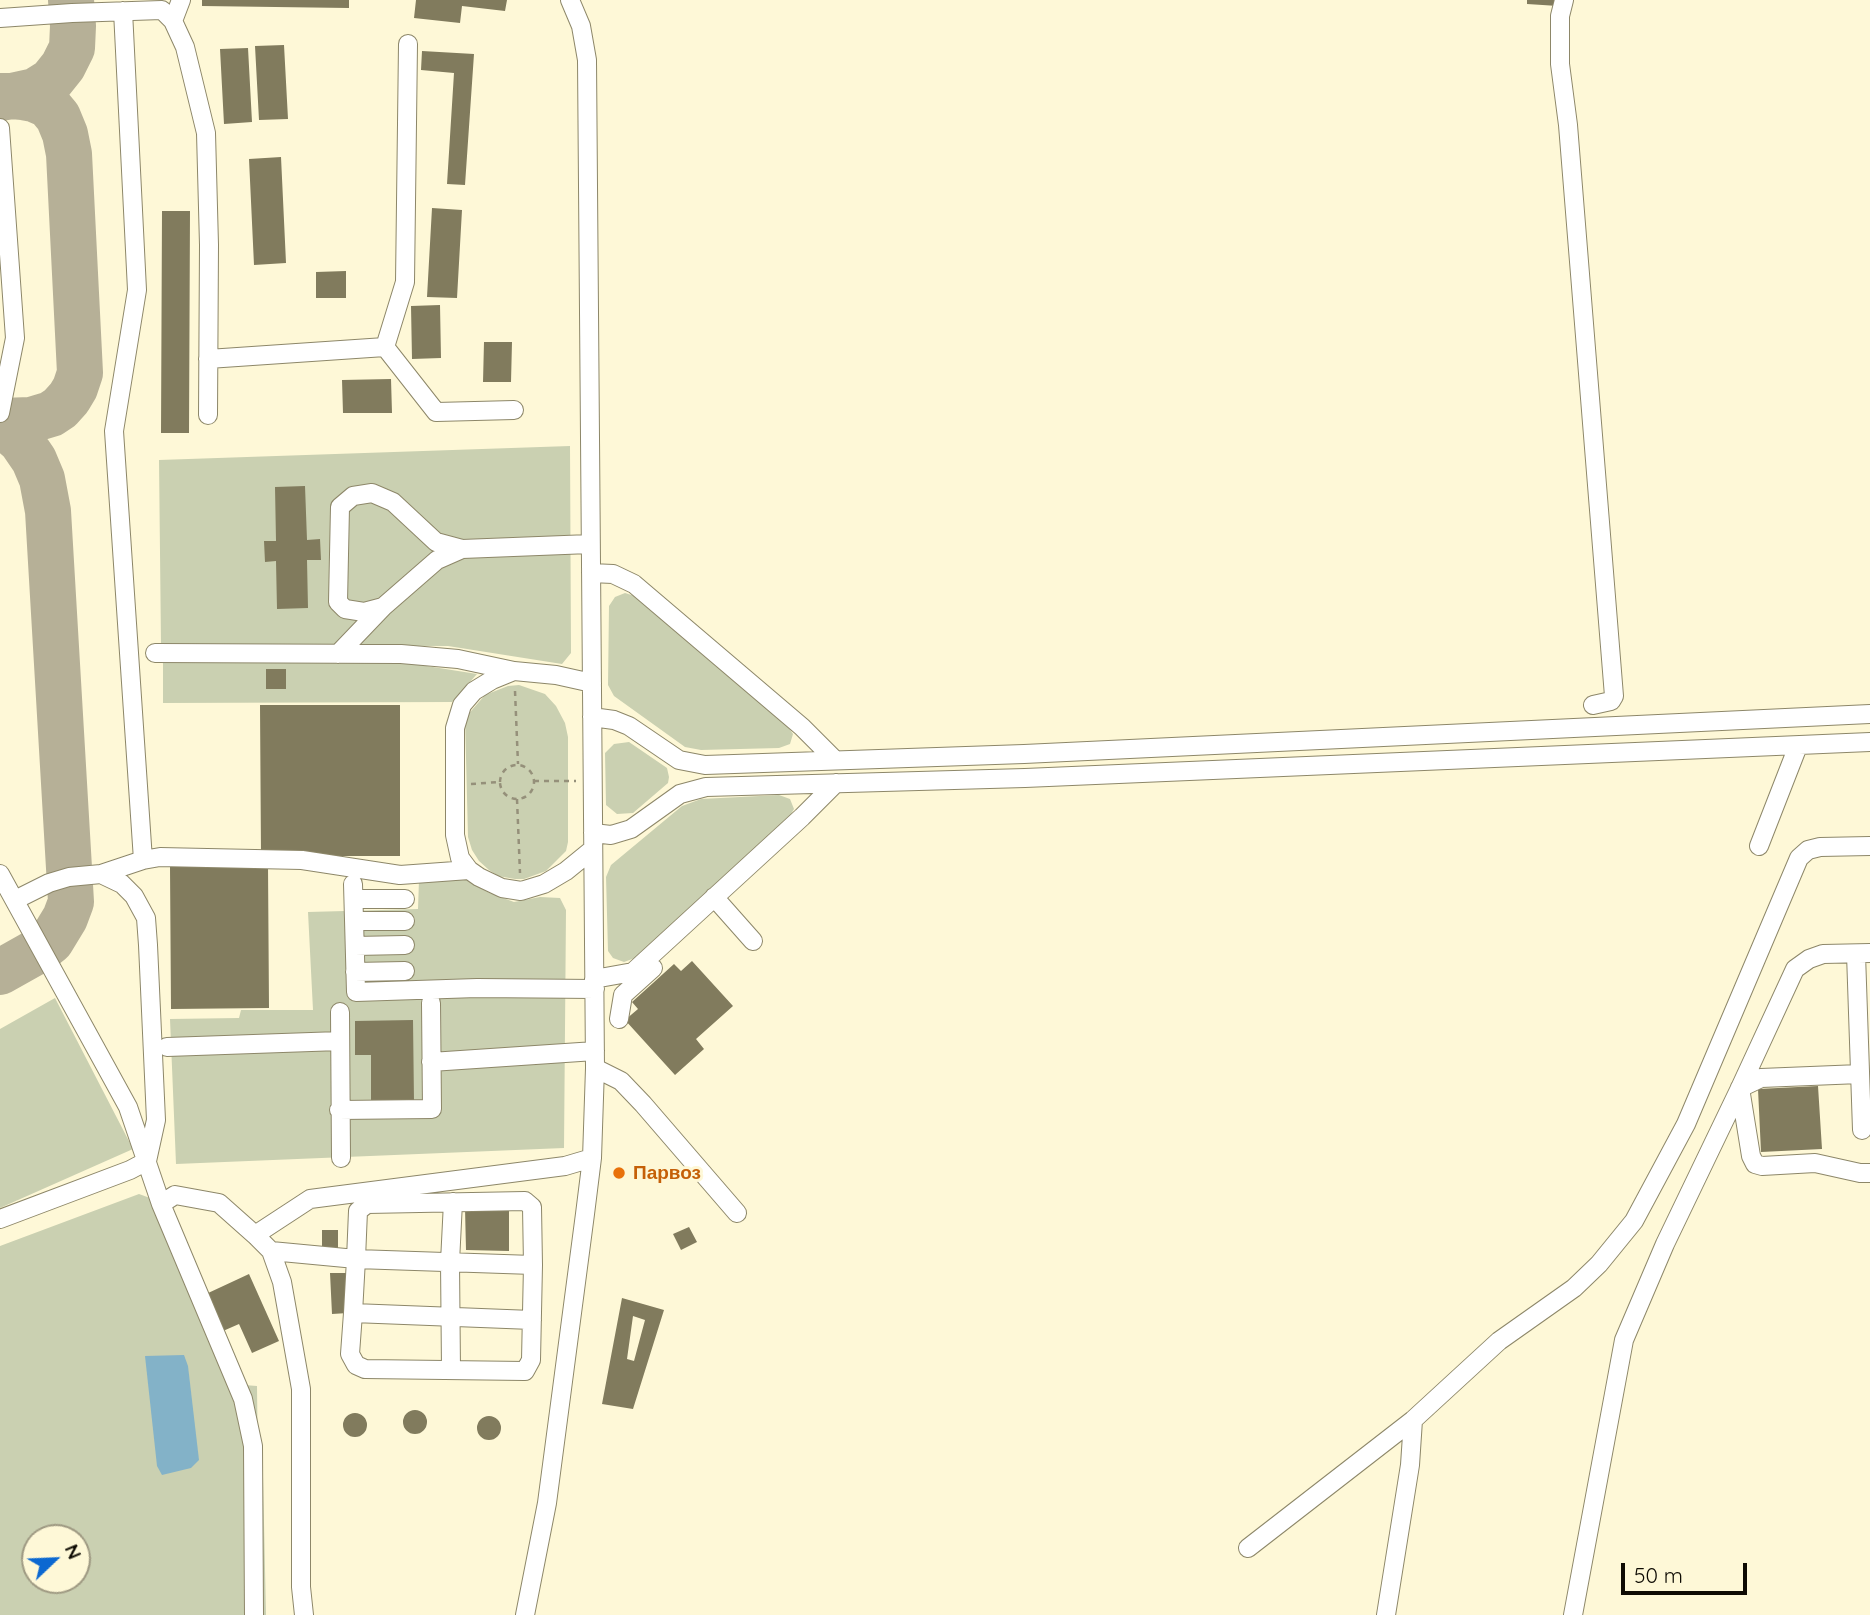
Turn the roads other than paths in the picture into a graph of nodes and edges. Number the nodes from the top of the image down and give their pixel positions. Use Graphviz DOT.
graph roads {
  1 [pos="181,0"];
  2 [pos="570,0"];
  3 [pos="1564,0"];
  4 [pos="154,5"];
  5 [pos="123,11"];
  6 [pos="0,18"];
  7 [pos="173,21"];
  8 [pos="408,44"];
  9 [pos="0,128"];
  10 [pos="385,347"];
  11 [pos="208,359"];
  12 [pos="514,410"];
  13 [pos="0,413"];
  14 [pos="208,415"];
  15 [pos="590,544"];
  16 [pos="462,550"];
  17 [pos="591,573"];
  18 [pos="383,607"];
  19 [pos="155,653"];
  20 [pos="338,653"];
  21 [pos="514,671"];
  22 [pos="592,683"];
  23 [pos="1593,705"];
  24 [pos="1870,714"];
  25 [pos="592,717"];
  26 [pos="1870,743"];
  27 [pos="1798,746"];
  28 [pos="834,759"];
  29 [pos="836,783"];
  30 [pos="593,841"];
  31 [pos="1759,846"];
  32 [pos="1870,846"];
  33 [pos="143,860"];
  34 [pos="470,870"];
  35 [pos="0,874"];
  36 [pos="102,874"];
  37 [pos="714,897"];
  38 [pos="405,899"];
  39 [pos="15,900"];
  40 [pos="354,920"];
  41 [pos="405,920"];
  42 [pos="701,922"];
  43 [pos="753,941"];
  44 [pos="405,945"];
  45 [pos="355,946"];
  46 [pos="1863,953"];
  47 [pos="405,971"];
  48 [pos="355,972"];
  49 [pos="594,984"];
  50 [pos="431,1003"];
  51 [pos="340,1012"];
  52 [pos="619,1019"];
  53 [pos="340,1041"];
  54 [pos="167,1047"];
  55 [pos="595,1059"];
  56 [pos="431,1062"];
  57 [pos="1860,1074"];
  58 [pos="1740,1087"];
  59 [pos="340,1110"];
  60 [pos="1862,1129"];
  61 [pos="341,1158"];
  62 [pos="592,1158"];
  63 [pos="147,1161"];
  64 [pos="1870,1173"];
  65 [pos="453,1202"];
  66 [pos="161,1204"];
  67 [pos="737,1213"];
  68 [pos="0,1219"];
  69 [pos="255,1234"];
  70 [pos="271,1251"];
  71 [pos="356,1259"];
  72 [pos="450,1262"];
  73 [pos="533,1265"];
  74 [pos="353,1313"];
  75 [pos="450,1317"];
  76 [pos="532,1320"];
  77 [pos="451,1370"];
  78 [pos="1412,1420"];
  79 [pos="1248,1548"];
  80 [pos="254,1615"];
  81 [pos="304,1615"];
  82 [pos="525,1615"];
  83 [pos="1386,1615"];
  84 [pos="1573,1615"];
  1 -- 7 [label="street"];
  2 -- 15 [label="street"];
  3 -- 23 [label="street"];
  4 -- 5 [label="street"];
  4 -- 7 [label="street"];
  5 -- 6 [label="street"];
  5 -- 33 [label="street"];
  7 -- 11 [label="street"];
  8 -- 10 [label="street"];
  9 -- 13 [label="street"];
  10 -- 11 [label="street"];
  10 -- 12 [label="street"];
  11 -- 14 [label="street"];
  15 -- 16 [label="street"];
  15 -- 17 [label="street"];
  16 -- 18 [label="street"];
  16 -- 18 [label="street"];
  17 -- 22 [label="street"];
  17 -- 28 [label="street"];
  18 -- 20 [label="street"];
  19 -- 20 [label="street"];
  20 -- 21 [label="street"];
  21 -- 22 [label="street"];
  21 -- 34 [label="street"];
  22 -- 25 [label="street"];
  24 -- 28 [label="street"];
  25 -- 28 [label="street"];
  25 -- 30 [label="street"];
  26 -- 27 [label="street"];
  27 -- 29 [label="street"];
  27 -- 31 [label="street"];
  29 -- 30 [label="street"];
  29 -- 37 [label="street"];
  30 -- 34 [label="street"];
  30 -- 49 [label="street"];
  32 -- 78 [label="street"];
  33 -- 34 [label="street"];
  33 -- 36 [label="street"];
  35 -- 39 [label="street"];
  36 -- 39 [label="street"];
  36 -- 63 [label="street"];
  37 -- 43 [label="street"];
  37 -- 49 [label="street"];
  38 -- 40 [label="street"];
  39 -- 63 [label="street"];
  40 -- 41 [label="street"];
  40 -- 45 [label="street"];
  42 -- 52 [label="street"];
  44 -- 45 [label="street"];
  45 -- 48 [label="street"];
  46 -- 57 [label="street"];
  46 -- 58 [label="street"];
  47 -- 48 [label="street"];
  48 -- 49 [label="street"];
  49 -- 55 [label="street"];
  50 -- 56 [label="street"];
  51 -- 53 [label="street"];
  53 -- 54 [label="street"];
  53 -- 59 [label="street"];
  55 -- 56 [label="street"];
  55 -- 62 [label="street"];
  55 -- 67 [label="street"];
  56 -- 59 [label="street"];
  57 -- 58 [label="street"];
  57 -- 60 [label="street"];
  58 -- 64 [label="street"];
  58 -- 84 [label="street"];
  59 -- 61 [label="street"];
  62 -- 69 [label="street"];
  62 -- 82 [label="street"];
  63 -- 66 [label="street"];
  63 -- 68 [label="street"];
  65 -- 71 [label="street"];
  65 -- 72 [label="street"];
  65 -- 73 [label="street"];
  66 -- 69 [label="street"];
  66 -- 80 [label="street"];
  69 -- 70 [label="street"];
  70 -- 71 [label="street"];
  70 -- 81 [label="street"];
  71 -- 72 [label="street"];
  71 -- 74 [label="street"];
  72 -- 73 [label="street"];
  72 -- 75 [label="street"];
  73 -- 76 [label="street"];
  74 -- 75 [label="street"];
  74 -- 77 [label="street"];
  75 -- 76 [label="street"];
  75 -- 77 [label="street"];
  76 -- 77 [label="street"];
  78 -- 79 [label="street"];
  78 -- 83 [label="street"];
}
